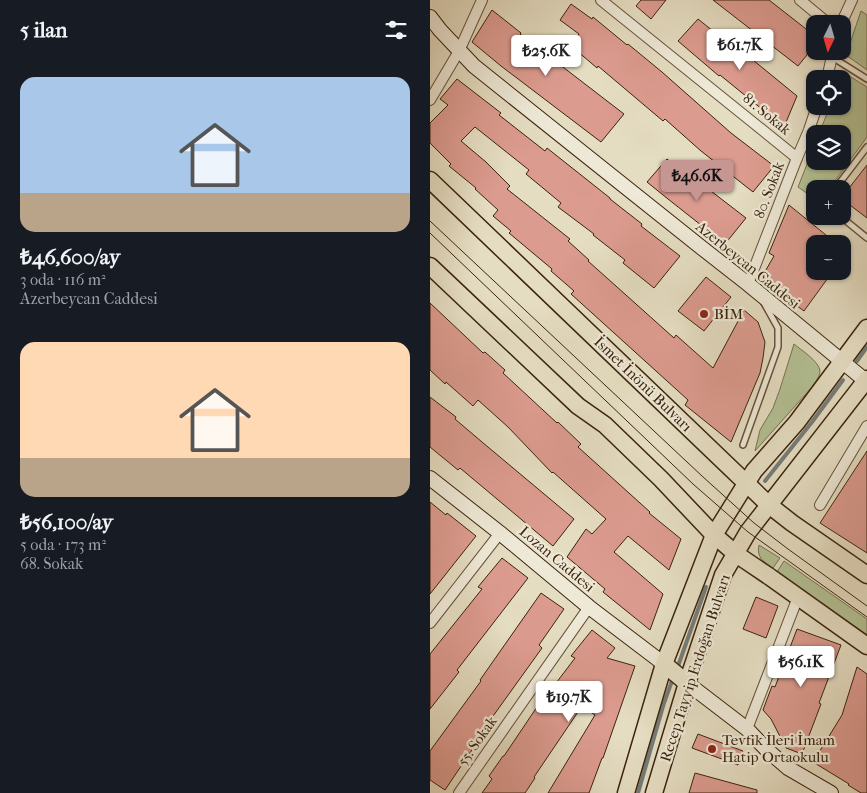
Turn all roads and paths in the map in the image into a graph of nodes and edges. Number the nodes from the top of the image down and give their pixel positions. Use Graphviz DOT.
graph roads {
  1 [pos="482,0"];
  2 [pos="601,0"];
  3 [pos="800,0"];
  4 [pos="852,0"];
  5 [pos="818,15"];
  6 [pos="845,15"];
  7 [pos="430,17"];
  8 [pos="459,51"];
  9 [pos="840,60"];
  10 [pos="867,79"];
  11 [pos="430,100"];
  12 [pos="814,115"];
  13 [pos="867,147"];
  14 [pos="797,158"];
  15 [pos="430,180"];
  16 [pos="842,180"];
  17 [pos="851,225"];
  18 [pos="867,238"];
  19 [pos="430,266"];
  20 [pos="748,284"];
  21 [pos="760,293"];
  22 [pos="867,328"];
  23 [pos="842,362"];
  24 [pos="866,381"];
  25 [pos="867,426"];
  26 [pos="743,445"];
  27 [pos="430,478"];
  28 [pos="746,483"];
  29 [pos="769,505"];
  30 [pos="820,505"];
  31 [pos="500,532"];
  32 [pos="714,535"];
  33 [pos="736,554"];
  34 [pos="867,575"];
  35 [pos="798,597"];
  36 [pos="589,607"];
  37 [pos="430,623"];
  38 [pos="867,646"];
  39 [pos="666,666"];
  40 [pos="685,681"];
  41 [pos="747,729"];
  42 [pos="459,793"];
  43 [pos="626,793"];
  44 [pos="654,793"];
  45 [pos="831,793"];
  1 -- 8 [label="street"];
  2 -- 14 [label="street, 81. Sokak"];
  3 -- 5 [label="street"];
  4 -- 6 [label="street"];
  7 -- 8 [label="main road, Azerbeycan Caddesi"];
  8 -- 11 [label="street"];
  8 -- 20 [label="main road, Azerbeycan Caddesi"];
  9 -- 10 [label="lane"];
  12 -- 14 [label="street, 80. Sokak"];
  13 -- 16 [label="lane"];
  14 -- 20 [label="street, 80. Sokak"];
  15 -- 28 [label="main road, İsmet İnönü Bulvarı"];
  17 -- 18 [label="lane"];
  19 -- 32 [label="main road"];
  20 -- 21 [label="main road, Azerbeycan Caddesi"];
  21 -- 23 [label="main road, Azerbeycan Caddesi"];
  21 -- 26 [label="lane"];
  22 -- 23 [label="main road, Recep Tayyip Erdoğan Bulvarı"];
  23 -- 24 [label="main road, Azerbeycan Caddesi"];
  23 -- 28 [label="main road, Recep Tayyip Erdoğan Bulvarı"];
  24 -- 29 [label="main road, Recep Tayyip Erdoğan Bulvarı"];
  25 -- 30 [label="street"];
  27 -- 31 [label="main road, Lozan Caddesi"];
  28 -- 29 [label="main road, İsmet İnönü Bulvarı"];
  28 -- 32 [label="main road, Recep Tayyip Erdoğan Bulvarı"];
  29 -- 33 [label="main road, Recep Tayyip Erdoğan Bulvarı"];
  29 -- 34 [label="main road, İsmet İnönü Bulvarı"];
  31 -- 36 [label="main road, Lozan Caddesi"];
  31 -- 37 [label="street"];
  32 -- 33 [label="main road"];
  32 -- 39 [label="main road, Recep Tayyip Erdoğan Bulvarı"];
  33 -- 35 [label="main road"];
  33 -- 40 [label="main road, Recep Tayyip Erdoğan Bulvarı"];
  35 -- 38 [label="main road"];
  35 -- 41 [label="street"];
  36 -- 39 [label="main road, Lozan Caddesi"];
  36 -- 42 [label="street, 55. Sokak"];
  39 -- 40 [label="main road"];
  39 -- 43 [label="main road, Recep Tayyip Erdoğan Bulvarı"];
  40 -- 41 [label="main road"];
  40 -- 44 [label="main road, Recep Tayyip Erdoğan Bulvarı"];
  41 -- 45 [label="main road"];
}
